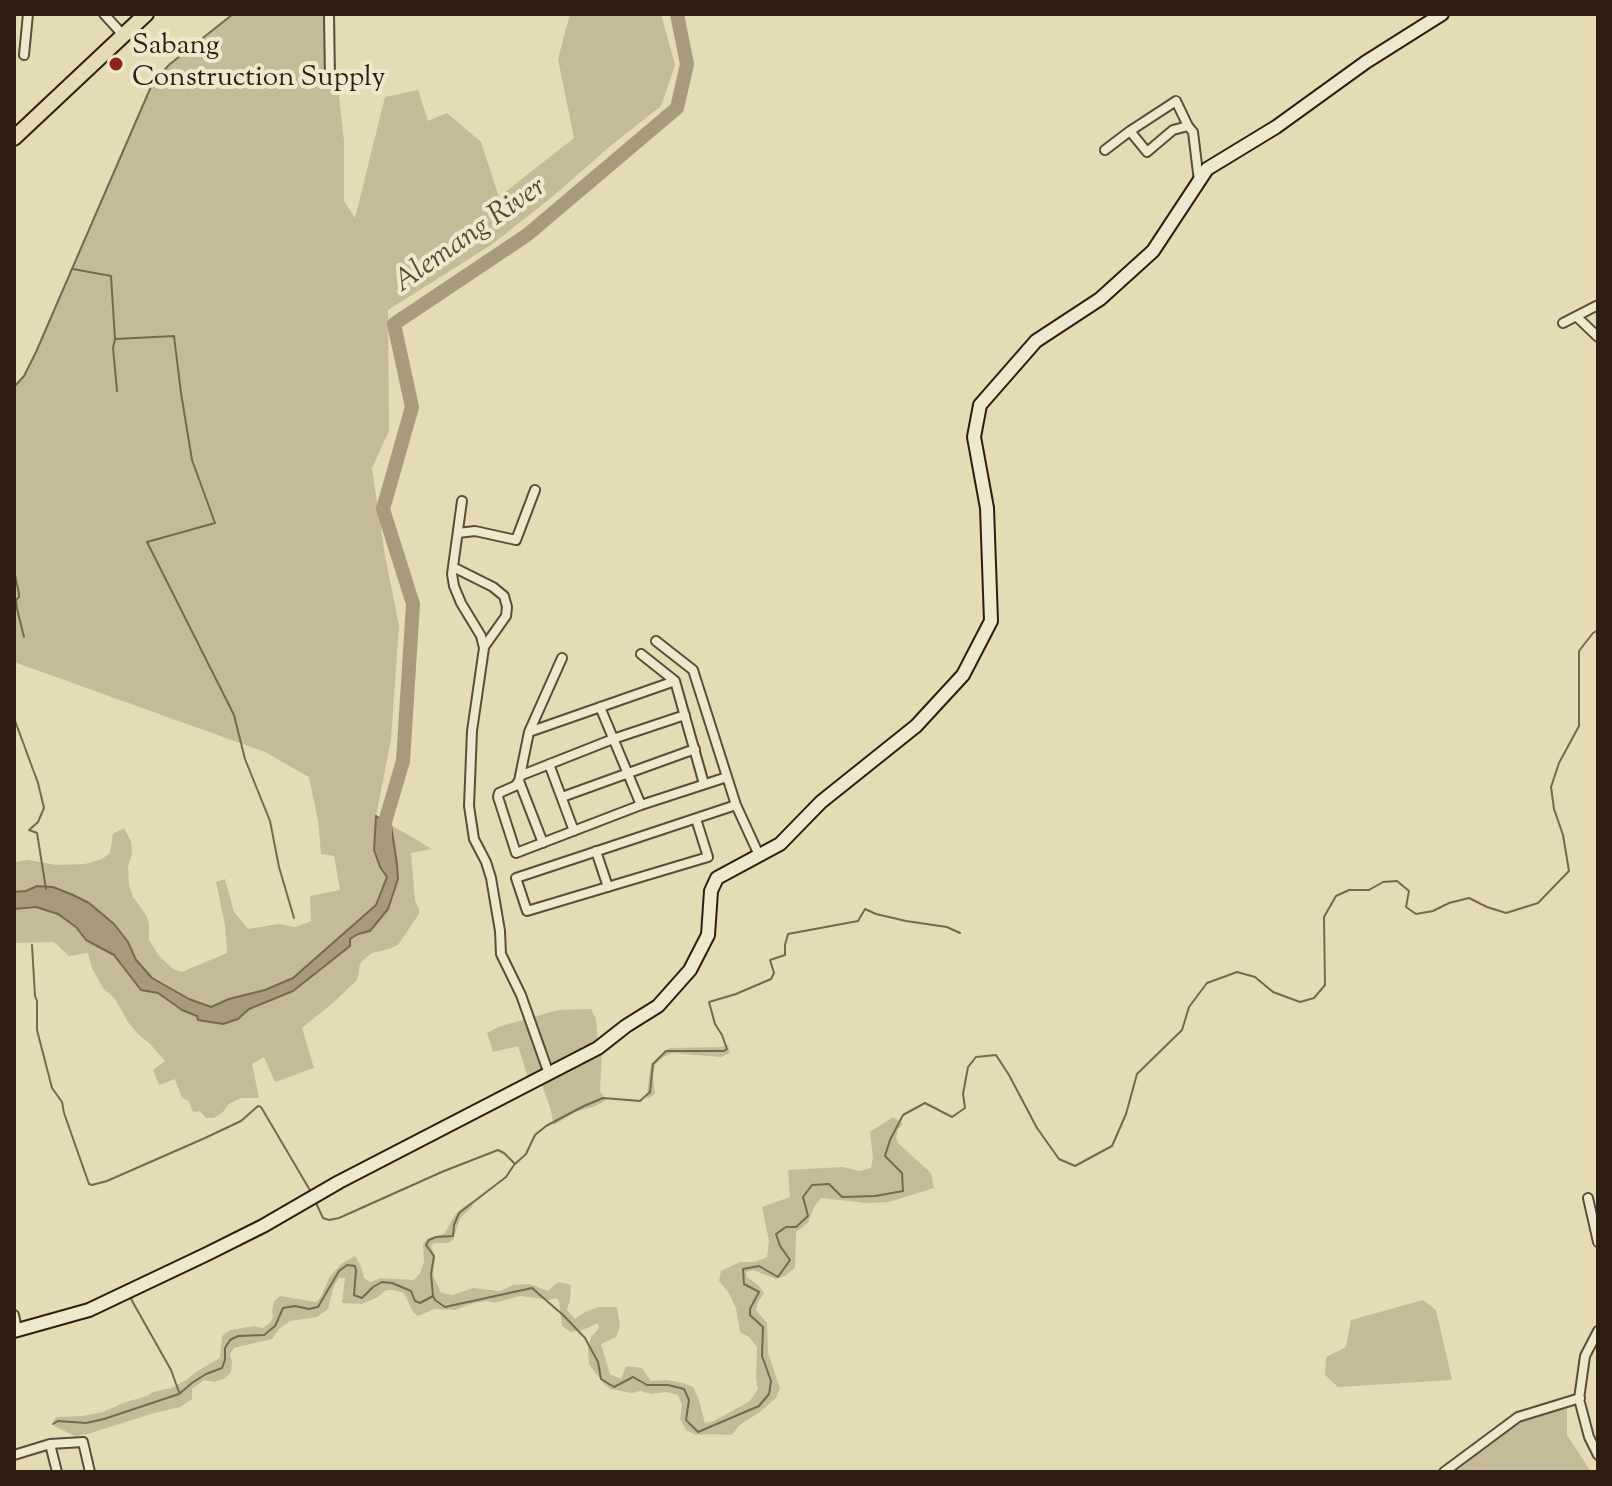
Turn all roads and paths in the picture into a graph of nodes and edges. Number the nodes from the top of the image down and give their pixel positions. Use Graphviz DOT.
graph roads {
  1 [pos="28,14"];
  2 [pos="104,14"];
  3 [pos="146,14"];
  4 [pos="329,14"];
  5 [pos="1442,14"];
  6 [pos="124,36"];
  7 [pos="24,55"];
  8 [pos="330,79"];
  9 [pos="1188,126"];
  10 [pos="1130,131"];
  11 [pos="14,138"];
  12 [pos="1105,150"];
  13 [pos="1199,181"];
  14 [pos="1598,305"];
  15 [pos="1577,317"];
  16 [pos="1563,323"];
  17 [pos="1598,336"];
  18 [pos="535,490"];
  19 [pos="462,501"];
  20 [pos="458,533"];
  21 [pos="453,567"];
  22 [pos="656,641"];
  23 [pos="484,648"];
  24 [pos="641,654"];
  25 [pos="562,658"];
  26 [pos="675,681"];
  27 [pos="600,707"];
  28 [pos="685,715"];
  29 [pos="529,732"];
  30 [pos="613,739"];
  31 [pos="695,749"];
  32 [pos="549,764"];
  33 [pos="627,774"];
  34 [pos="727,777"];
  35 [pos="520,778"];
  36 [pos="704,784"];
  37 [pos="562,797"];
  38 [pos="641,805"];
  39 [pos="736,805"];
  40 [pos="696,819"];
  41 [pos="574,831"];
  42 [pos="543,843"];
  43 [pos="596,851"];
  44 [pos="759,855"];
  45 [pos="608,887"];
  46 [pos="549,1074"];
  47 [pos="1588,1198"];
  48 [pos="1598,1242"];
  49 [pos="15,1325"];
  50 [pos="1598,1331"];
  51 [pos="1580,1398"];
  52 [pos="50,1444"];
  53 [pos="14,1455"];
  54 [pos="1598,1455"];
  55 [pos="57,1472"];
  56 [pos="90,1472"];
  57 [pos="1444,1472"];
  1 -- 7 [label="street"];
  2 -- 6 [label="street"];
  3 -- 6 [label="main road"];
  4 -- 8 [label="street"];
  5 -- 13 [label="street"];
  6 -- 11 [label="main road"];
  9 -- 10 [label="street"];
  9 -- 10 [label="street"];
  9 -- 13 [label="street"];
  10 -- 12 [label="street"];
  13 -- 44 [label="street"];
  14 -- 15 [label="street"];
  15 -- 16 [label="street"];
  15 -- 17 [label="street"];
  18 -- 20 [label="street"];
  19 -- 20 [label="street"];
  20 -- 21 [label="street"];
  21 -- 23 [label="street"];
  21 -- 23 [label="street"];
  22 -- 34 [label="street"];
  23 -- 46 [label="street"];
  24 -- 26 [label="street"];
  25 -- 29 [label="street"];
  26 -- 27 [label="street"];
  26 -- 28 [label="street"];
  27 -- 29 [label="street"];
  27 -- 30 [label="street"];
  28 -- 30 [label="street"];
  28 -- 31 [label="street"];
  29 -- 35 [label="street"];
  30 -- 32 [label="street"];
  30 -- 33 [label="street"];
  31 -- 33 [label="street"];
  31 -- 36 [label="street"];
  32 -- 35 [label="street"];
  32 -- 37 [label="street"];
  33 -- 37 [label="street"];
  33 -- 38 [label="street"];
  34 -- 36 [label="street"];
  34 -- 39 [label="street"];
  35 -- 42 [label="street"];
  35 -- 42 [label="street"];
  36 -- 38 [label="street"];
  37 -- 41 [label="street"];
  38 -- 41 [label="street"];
  39 -- 40 [label="street"];
  39 -- 44 [label="street"];
  40 -- 43 [label="street"];
  40 -- 45 [label="street"];
  41 -- 42 [label="street"];
  43 -- 45 [label="street"];
  43 -- 45 [label="street"];
  44 -- 46 [label="street"];
  46 -- 49 [label="street"];
  47 -- 48 [label="street"];
  50 -- 51 [label="street"];
  51 -- 54 [label="street"];
  51 -- 57 [label="street"];
  52 -- 53 [label="street"];
  52 -- 55 [label="street"];
  52 -- 56 [label="street"];
}
